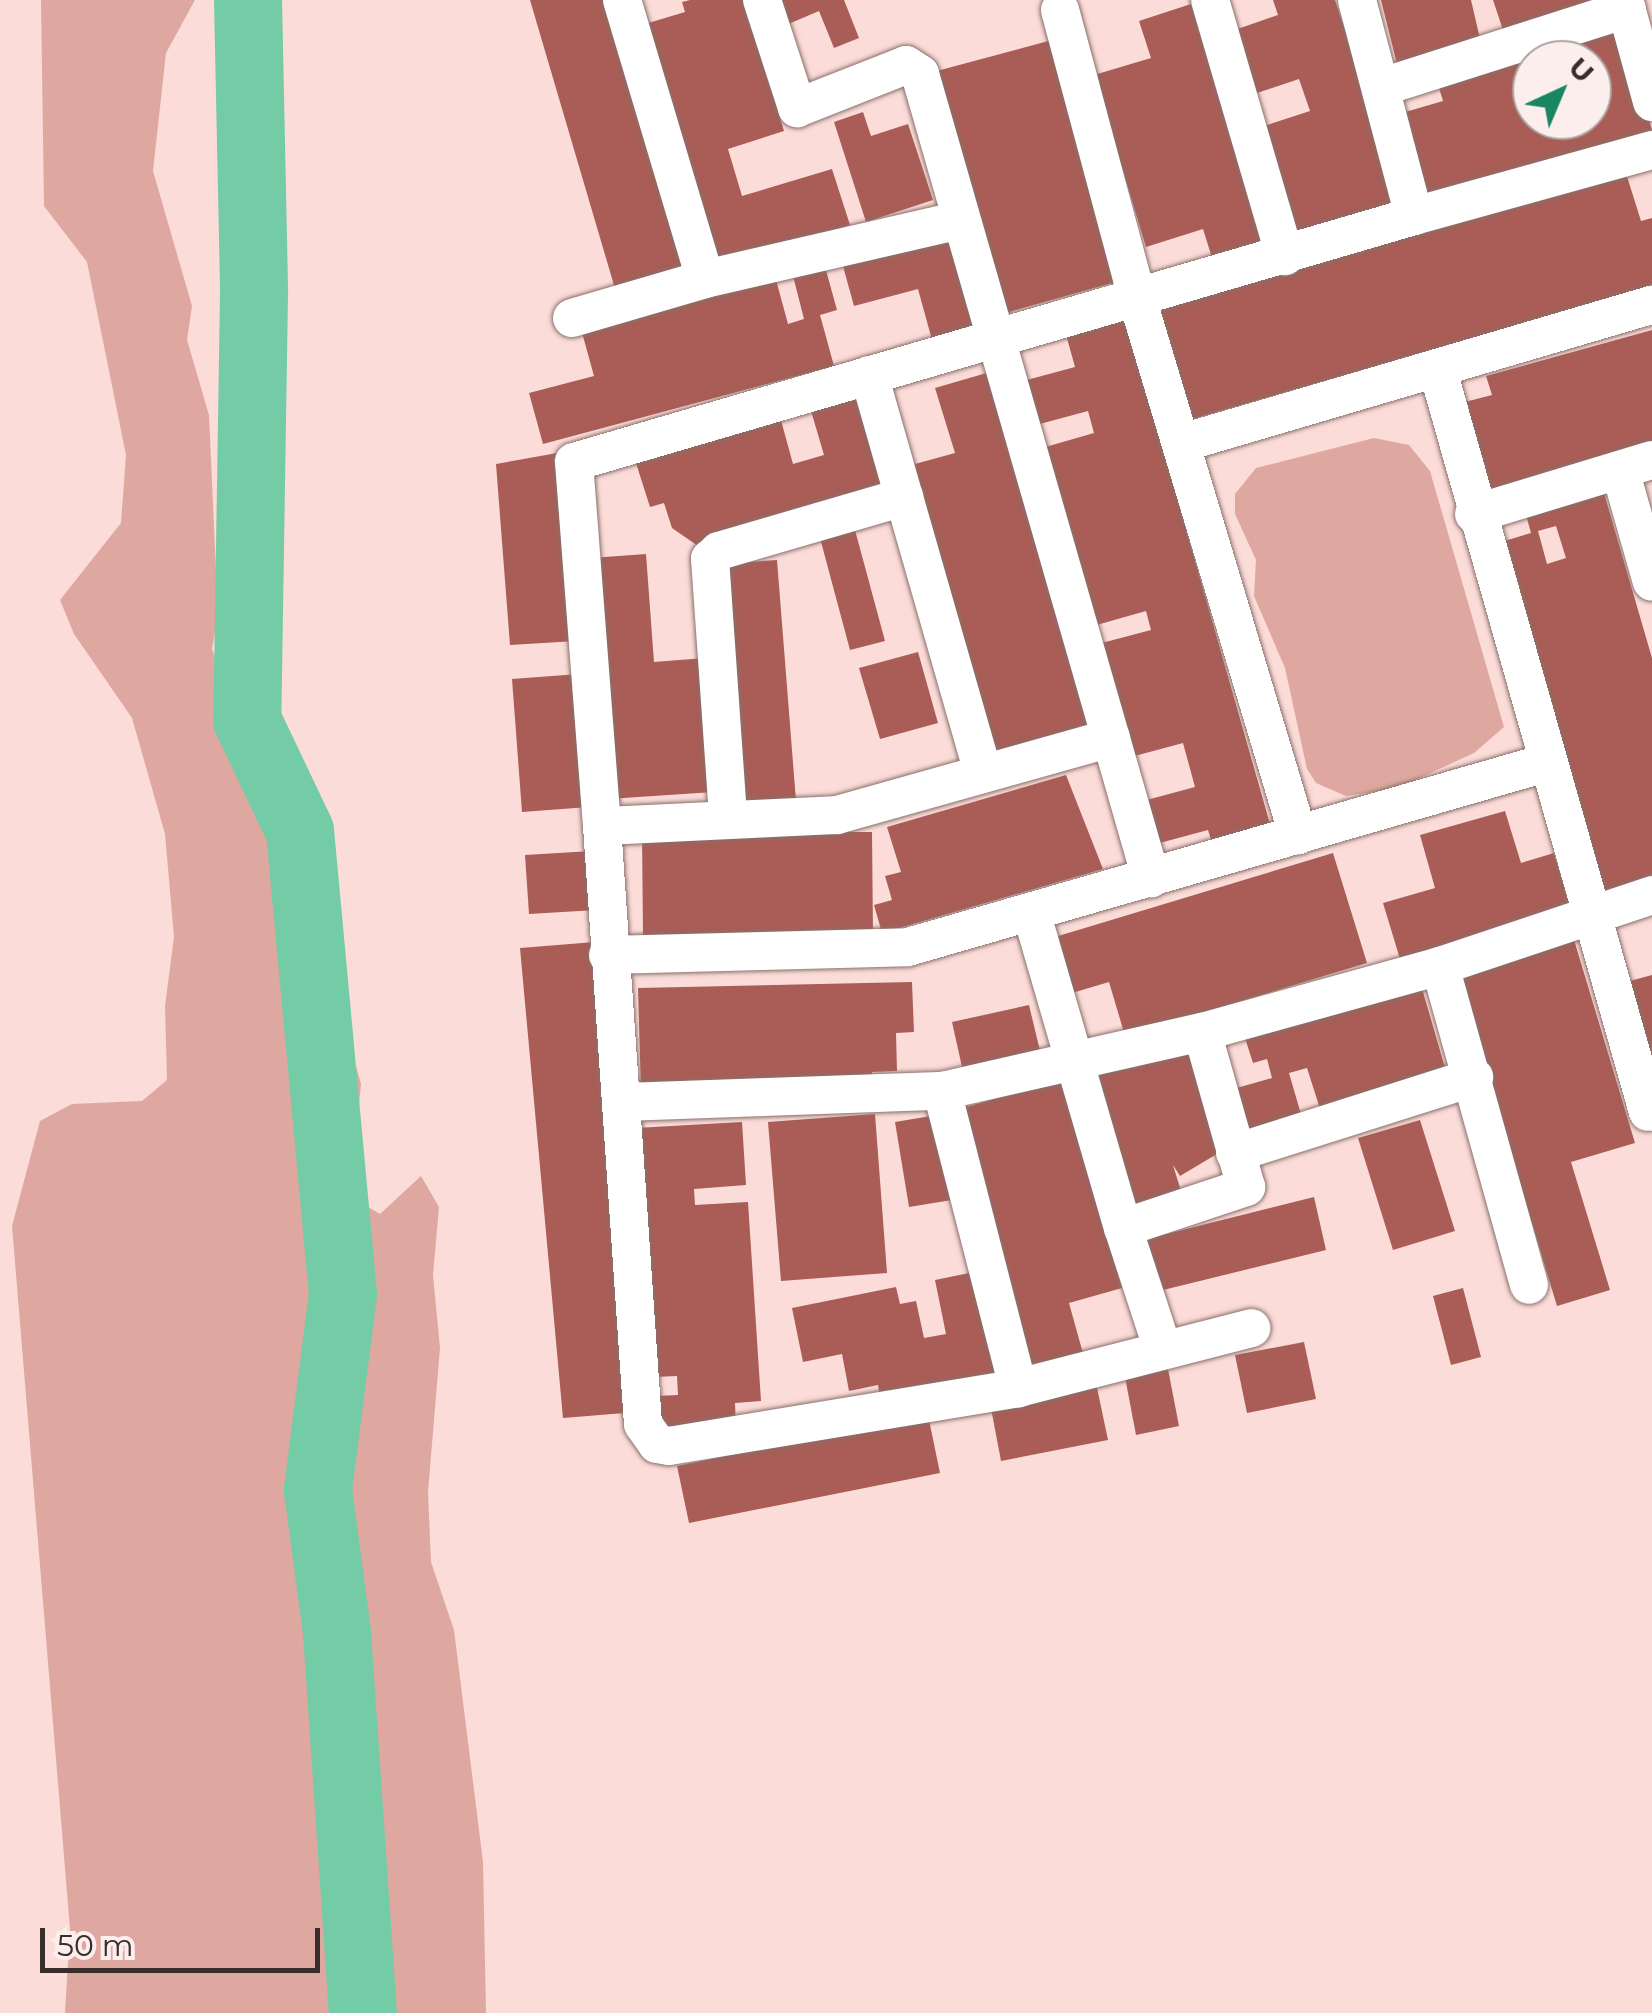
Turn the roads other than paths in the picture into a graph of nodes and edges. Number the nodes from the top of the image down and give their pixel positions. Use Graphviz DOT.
graph roads {
  1 [pos="762,0"];
  2 [pos="1210,0"];
  3 [pos="1357,0"];
  4 [pos="632,3"];
  5 [pos="1625,4"];
  6 [pos="1060,10"];
  7 [pos="1382,87"];
  8 [pos="1652,102"];
  9 [pos="1652,150"];
  10 [pos="1414,216"];
  11 [pos="960,220"];
  12 [pos="1284,256"];
  13 [pos="705,280"];
  14 [pos="1137,298"];
  15 [pos="1652,305"];
  16 [pos="572,318"];
  17 [pos="997,344"];
  18 [pos="1438,372"];
  19 [pos="868,374"];
  20 [pos="1182,444"];
  21 [pos="1636,465"];
  22 [pos="904,497"];
  23 [pos="1474,514"];
  24 [pos="1652,582"];
  25 [pos="1110,738"];
  26 [pos="1549,762"];
  27 [pos="983,772"];
  28 [pos="728,816"];
  29 [pos="602,826"];
  30 [pos="1298,835"];
  31 [pos="1150,878"];
  32 [pos="1652,895"];
  33 [pos="1032,914"];
  34 [pos="1592,917"];
  35 [pos="608,956"];
  36 [pos="1440,966"];
  37 [pos="1202,1032"];
  38 [pos="1076,1063"];
  39 [pos="1474,1077"];
  40 [pos="942,1092"];
  41 [pos="621,1102"];
  42 [pos="1648,1112"];
  43 [pos="1236,1153"];
  44 [pos="1123,1228"];
  45 [pos="1528,1285"];
  46 [pos="1251,1328"];
  47 [pos="1162,1347"];
  48 [pos="1018,1388"];
  1 -- 11 [label="street"];
  2 -- 12 [label="street"];
  3 -- 7 [label="street"];
  4 -- 13 [label="street"];
  5 -- 7 [label="street"];
  5 -- 8 [label="street"];
  6 -- 14 [label="street"];
  7 -- 10 [label="street"];
  9 -- 10 [label="street"];
  10 -- 12 [label="street"];
  11 -- 13 [label="street"];
  11 -- 17 [label="street"];
  12 -- 14 [label="street"];
  13 -- 16 [label="street"];
  14 -- 17 [label="street"];
  14 -- 20 [label="street"];
  15 -- 18 [label="street"];
  17 -- 19 [label="street"];
  17 -- 25 [label="street"];
  18 -- 20 [label="street"];
  18 -- 23 [label="street"];
  19 -- 22 [label="street"];
  19 -- 29 [label="street"];
  20 -- 30 [label="street"];
  21 -- 23 [label="street"];
  21 -- 24 [label="street"];
  22 -- 27 [label="street"];
  22 -- 28 [label="street"];
  23 -- 26 [label="street"];
  25 -- 27 [label="street"];
  25 -- 31 [label="street"];
  26 -- 30 [label="street"];
  26 -- 34 [label="street"];
  27 -- 28 [label="street"];
  28 -- 29 [label="street"];
  29 -- 35 [label="street"];
  30 -- 31 [label="street"];
  31 -- 33 [label="street"];
  32 -- 34 [label="street"];
  33 -- 35 [label="street"];
  33 -- 38 [label="street"];
  34 -- 36 [label="street"];
  34 -- 42 [label="street"];
  35 -- 41 [label="street"];
  36 -- 37 [label="street"];
  36 -- 39 [label="street"];
  37 -- 38 [label="street"];
  37 -- 43 [label="street"];
  38 -- 40 [label="street"];
  38 -- 44 [label="street"];
  39 -- 43 [label="street"];
  39 -- 45 [label="street"];
  40 -- 41 [label="street"];
  40 -- 48 [label="street"];
  41 -- 48 [label="street"];
  43 -- 44 [label="street"];
  44 -- 47 [label="street"];
  46 -- 47 [label="street"];
  47 -- 48 [label="street"];
}
